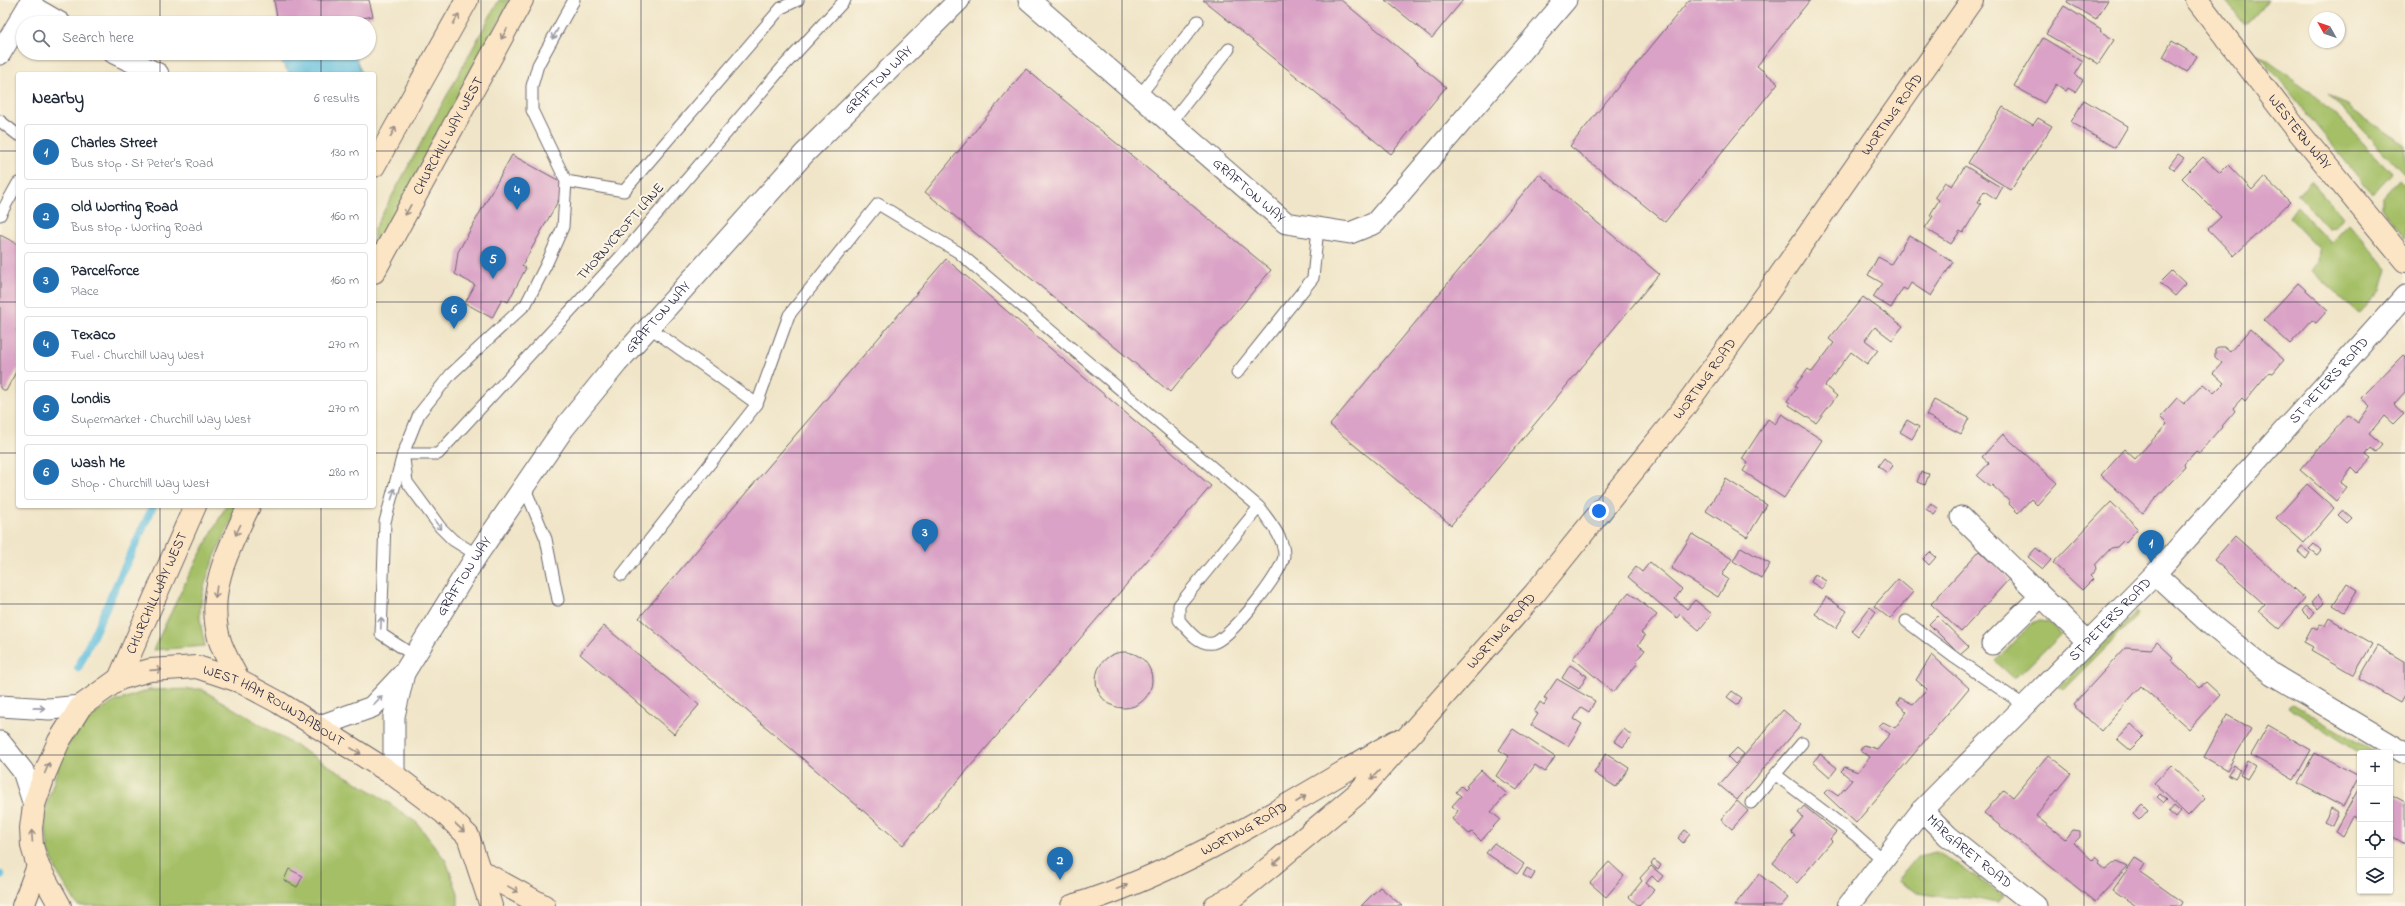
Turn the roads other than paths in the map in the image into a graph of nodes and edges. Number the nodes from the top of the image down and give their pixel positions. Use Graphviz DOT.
graph roads {
  1 [pos="467,0"];
  2 [pos="522,0"];
  3 [pos="574,0"];
  4 [pos="798,0"];
  5 [pos="845,0"];
  6 [pos="959,0"];
  7 [pos="1029,0"];
  8 [pos="1566,0"];
  9 [pos="1972,0"];
  10 [pos="2197,0"];
  11 [pos="30,2"];
  12 [pos="22,16"];
  13 [pos="50,16"];
  14 [pos="1198,21"];
  15 [pos="16,26"];
  16 [pos="1229,49"];
  17 [pos="0,54"];
  18 [pos="129,60"];
  19 [pos="154,72"];
  20 [pos="1140,95"];
  21 [pos="0,121"];
  22 [pos="1171,122"];
  23 [pos="16,133"];
  24 [pos="376,162"];
  25 [pos="566,181"];
  26 [pos="16,187"];
  27 [pos="0,215"];
  28 [pos="1318,228"];
  29 [pos="2405,261"];
  30 [pos="376,268"];
  31 [pos="2405,296"];
  32 [pos="649,327"];
  33 [pos="1237,373"];
  34 [pos="757,404"];
  35 [pos="403,454"];
  36 [pos="524,486"];
  37 [pos="1258,506"];
  38 [pos="194,508"];
  39 [pos="248,508"];
  40 [pos="1962,517"];
  41 [pos="477,555"];
  42 [pos="2155,574"];
  43 [pos="622,575"];
  44 [pos="2040,597"];
  45 [pos="558,600"];
  46 [pos="1906,621"];
  47 [pos="2088,642"];
  48 [pos="1992,644"];
  49 [pos="410,665"];
  50 [pos="119,679"];
  51 [pos="239,681"];
  52 [pos="0,706"];
  53 [pos="81,706"];
  54 [pos="2025,706"];
  55 [pos="317,727"];
  56 [pos="1408,734"];
  57 [pos="0,742"];
  58 [pos="1802,743"];
  59 [pos="2405,753"];
  60 [pos="394,775"];
  61 [pos="1776,775"];
  62 [pos="1751,803"];
  63 [pos="34,805"];
  64 [pos="1922,810"];
  65 [pos="1883,860"];
  66 [pos="38,866"];
  67 [pos="482,872"];
  68 [pos="23,906"];
  69 [pos="60,906"];
  70 [pos="491,906"];
  71 [pos="544,906"];
  72 [pos="1072,906"];
  73 [pos="1214,906"];
  74 [pos="1848,906"];
  75 [pos="2036,906"];
  24 -- 1 [label="street, one-way"];
  2 -- 30 [label="street, CHURCHILL WAY WEST, one-way"];
  3 -- 25 [label="lane, one-way"];
  4 -- 25 [label="lane"];
  5 -- 35 [label="lane, THORNYCROFT LANE"];
  6 -- 32 [label="street, GRAFTON WAY"];
  7 -- 20 [label="street, GRAFTON WAY"];
  8 -- 28 [label="street, GRAFTON WAY"];
  9 -- 56 [label="street, WORTING ROAD"];
  10 -- 29 [label="street, WESTERN WAY"];
  11 -- 12 [label="street"];
  11 -- 13 [label="street"];
  14 -- 20 [label="lane"];
  15 -- 17 [label="street"];
  16 -- 22 [label="lane"];
  18 -- 19 [label="street"];
  20 -- 22 [label="street, GRAFTON WAY"];
  21 -- 23 [label="lane"];
  22 -- 28 [label="street, GRAFTON WAY"];
  25 -- 35 [label="lane"];
  26 -- 27 [label="lane"];
  28 -- 33 [label="lane"];
  31 -- 42 [label="street, ST PETER'S ROAD"];
  32 -- 34 [label="lane"];
  32 -- 36 [label="street, GRAFTON WAY"];
  34 -- 37 [label="lane"];
  34 -- 43 [label="lane"];
  35 -- 41 [label="lane, one-way"];
  49 -- 35 [label="lane, one-way"];
  36 -- 41 [label="street, GRAFTON WAY"];
  36 -- 45 [label="lane"];
  37 -- 37 [label="lane"];
  38 -- 50 [label="street, CHURCHILL WAY WEST"];
  39 -- 51 [label="street, one-way"];
  40 -- 44 [label="street"];
  41 -- 49 [label="street, GRAFTON WAY"];
  42 -- 47 [label="street, ST PETER'S ROAD"];
  42 -- 59 [label="street"];
  44 -- 47 [label="street"];
  44 -- 48 [label="street"];
  46 -- 54 [label="lane"];
  47 -- 54 [label="street, ST PETER'S ROAD"];
  55 -- 49 [label="street, GRAFTON WAY, one-way"];
  49 -- 60 [label="street, GRAFTON WAY"];
  50 -- 51 [label="street, WEST HAM ROUNDABOUT, one-way"];
  50 -- 53 [label="street, WEST HAM ROUNDABOUT"];
  51 -- 55 [label="street, WEST HAM ROUNDABOUT"];
  52 -- 53 [label="street, one-way"];
  63 -- 53 [label="street, WEST HAM ROUNDABOUT, one-way"];
  54 -- 64 [label="street, ST PETER'S ROAD"];
  55 -- 60 [label="street, WEST HAM ROUNDABOUT, one-way"];
  72 -- 56 [label="street, WORTING ROAD, one-way"];
  56 -- 73 [label="street, WORTING ROAD, one-way"];
  57 -- 63 [label="street"];
  58 -- 61 [label="lane"];
  60 -- 67 [label="street, WEST HAM ROUNDABOUT, one-way"];
  61 -- 62 [label="lane"];
  61 -- 65 [label="lane"];
  66 -- 63 [label="street, WEST HAM ROUNDABOUT, one-way"];
  64 -- 65 [label="street, ST PETER'S ROAD"];
  64 -- 75 [label="street, MARGARET ROAD"];
  65 -- 74 [label="street, ST PETER'S ROAD"];
  66 -- 68 [label="street"];
  66 -- 69 [label="street, WEST HAM ROUNDABOUT"];
  67 -- 70 [label="street, WEST HAM ROUNDABOUT"];
  67 -- 71 [label="street, one-way"];
}
